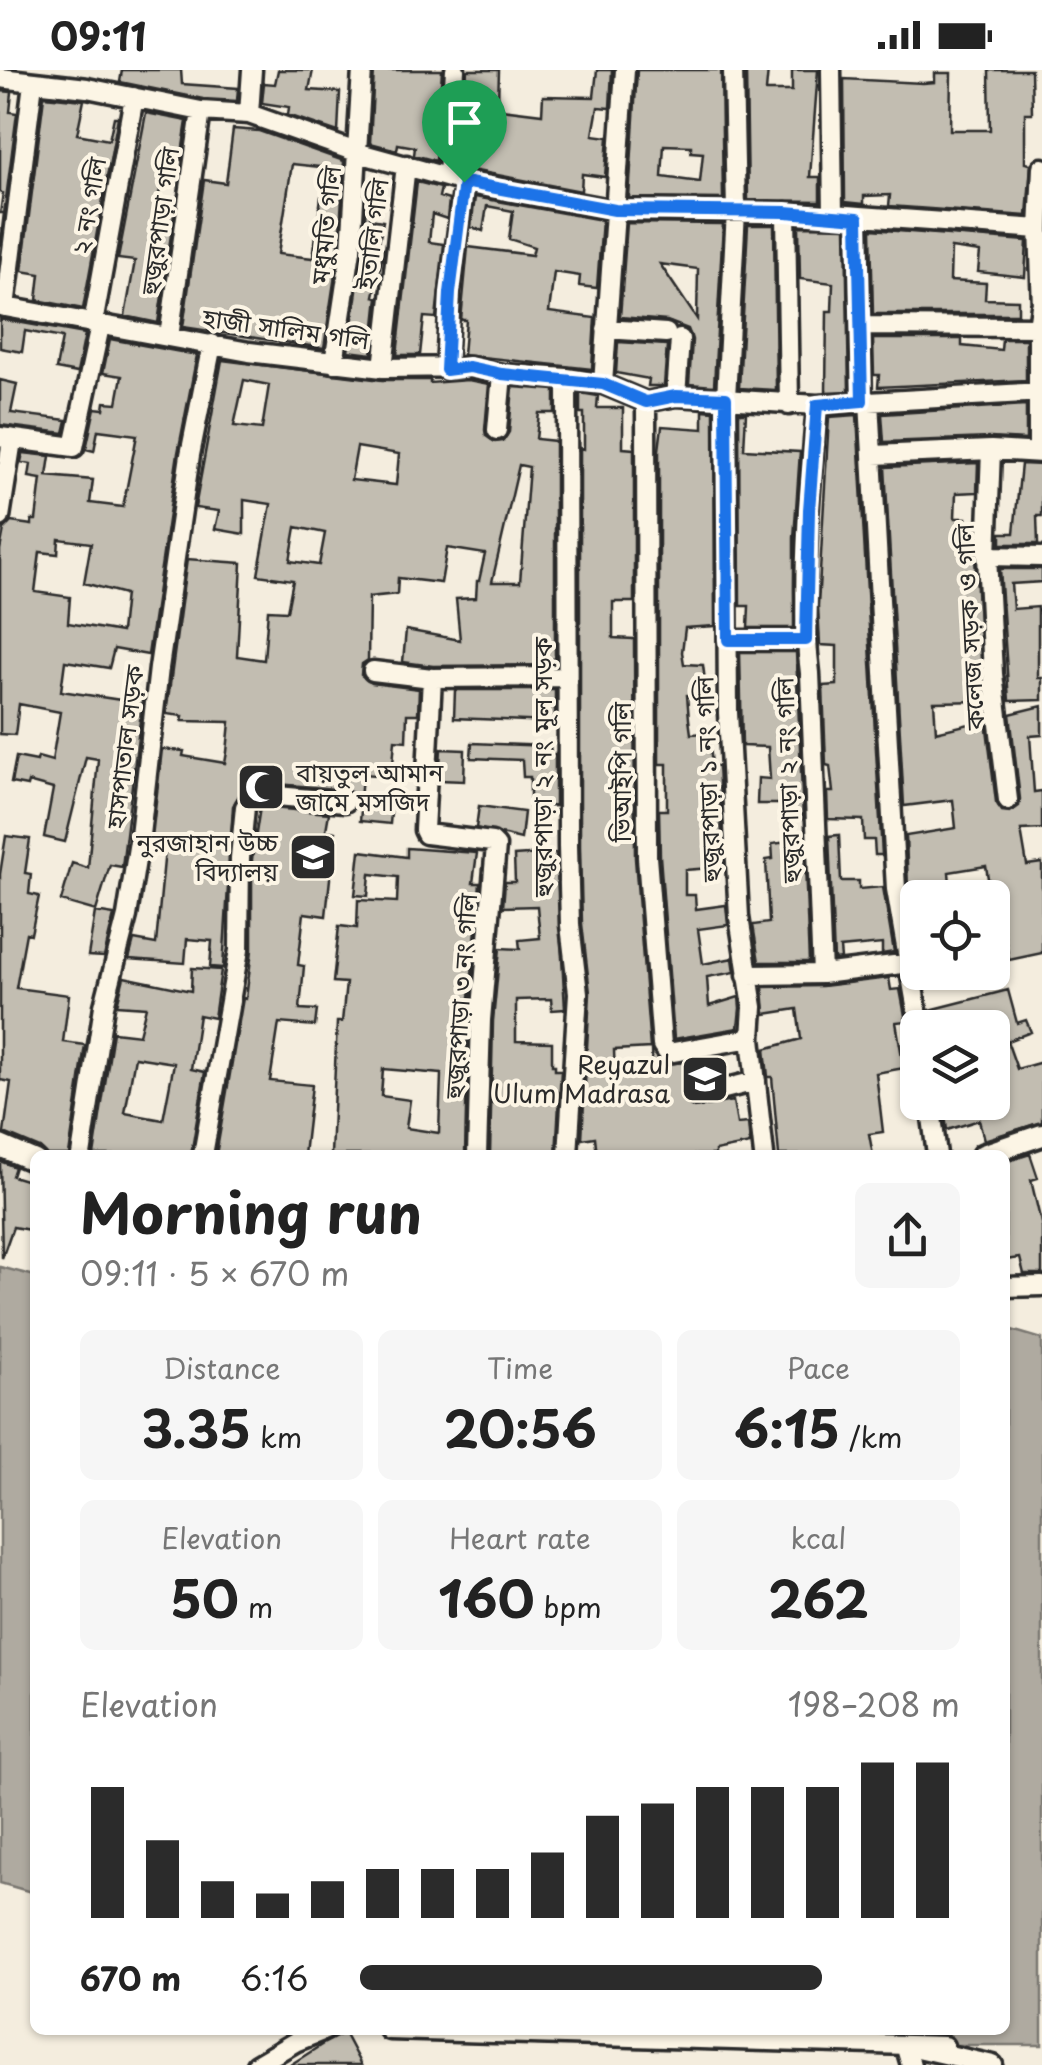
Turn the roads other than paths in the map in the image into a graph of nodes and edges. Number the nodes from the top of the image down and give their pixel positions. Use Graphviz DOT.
graph roads {
  1 [pos="252,70"];
  2 [pos="362,70"];
  3 [pos="455,70"];
  4 [pos="624,70"];
  5 [pos="733,70"];
  6 [pos="831,70"];
  7 [pos="8,76"];
  8 [pos="89,79"];
  9 [pos="33,83"];
  10 [pos="134,97"];
  11 [pos="200,111"];
  12 [pos="249,114"];
  13 [pos="359,152"];
  14 [pos="406,165"];
  15 [pos="1042,168"];
  16 [pos="456,179"];
  17 [pos="615,210"];
  18 [pos="736,211"];
  19 [pos="786,212"];
  20 [pos="833,214"];
  21 [pos="858,218"];
  22 [pos="1038,229"];
  23 [pos="1042,306"];
  24 [pos="2,307"];
  25 [pos="96,325"];
  26 [pos="861,326"];
  27 [pos="1038,327"];
  28 [pos="606,329"];
  29 [pos="169,337"];
  30 [pos="212,344"];
  31 [pos="334,363"];
  32 [pos="383,368"];
  33 [pos="446,370"];
  34 [pos="502,374"];
  35 [pos="567,378"];
  36 [pos="603,384"];
  37 [pos="1040,392"];
  38 [pos="676,396"];
  39 [pos="726,398"];
  40 [pos="865,401"];
  41 [pos="646,402"];
  42 [pos="817,405"];
  43 [pos="789,406"];
  44 [pos="497,430"];
  45 [pos="6,438"];
  46 [pos="990,450"];
  47 [pos="1040,453"];
  48 [pos="874,454"];
  49 [pos="0,517"];
  50 [pos="987,556"];
  51 [pos="1042,557"];
  52 [pos="728,640"];
  53 [pos="806,640"];
  54 [pos="372,671"];
  55 [pos="567,677"];
  56 [pos="432,678"];
  57 [pos="1008,800"];
  58 [pos="346,802"];
  59 [pos="900,911"];
  60 [pos="900,965"];
  61 [pos="822,974"];
  62 [pos="747,975"];
  63 [pos="750,1038"];
  64 [pos="756,1081"];
  65 [pos="696,1096"];
  66 [pos="932,1120"];
  67 [pos="1042,1135"];
  68 [pos="0,1146"];
  69 [pos="82,1150"];
  70 [pos="204,1150"];
  71 [pos="477,1150"];
  72 [pos="568,1150"];
  73 [pos="763,1150"];
  74 [pos="936,1150"];
  75 [pos="998,1150"];
  76 [pos="30,1159"];
  77 [pos="1042,1286"];
  78 [pos="1010,1287"];
  79 [pos="312,2035"];
  80 [pos="562,2035"];
  81 [pos="944,2046"];
  82 [pos="256,2065"];
  83 [pos="911,2065"];
  84 [pos="993,2065"];
  1 -- 12 [label="street"];
  2 -- 13 [label="street, মধুমতি গলি"];
  3 -- 16 [label="street"];
  4 -- 17 [label="street"];
  5 -- 18 [label="street, হুজুরপাড়া ১ নং গলি"];
  6 -- 20 [label="street"];
  7 -- 9 [label="street"];
  8 -- 9 [label="street"];
  8 -- 10 [label="street"];
  9 -- 24 [label="street"];
  10 -- 11 [label="street"];
  10 -- 25 [label="street, ২ নং গলি"];
  11 -- 12 [label="street"];
  11 -- 29 [label="street, হুজুরপাড়া গলি"];
  12 -- 13 [label="street"];
  13 -- 14 [label="street"];
  13 -- 31 [label="street, মধুমতি গলি"];
  14 -- 16 [label="street"];
  14 -- 32 [label="street, ইতালি গলি"];
  15 -- 22 [label="street"];
  16 -- 17 [label="street"];
  16 -- 33 [label="street"];
  17 -- 18 [label="street"];
  17 -- 28 [label="street"];
  18 -- 19 [label="street"];
  18 -- 39 [label="street, হুজুরপাড়া ১ নং গলি"];
  19 -- 20 [label="street"];
  19 -- 43 [label="street"];
  20 -- 21 [label="street"];
  21 -- 22 [label="street"];
  21 -- 26 [label="street"];
  22 -- 23 [label="street"];
  23 -- 27 [label="street"];
  24 -- 25 [label="street, হাজী সালিম গলি"];
  25 -- 29 [label="street, হাজী সালিম গলি"];
  25 -- 45 [label="street, ২ নং গলি"];
  26 -- 27 [label="street"];
  26 -- 40 [label="street"];
  27 -- 37 [label="street"];
  28 -- 36 [label="street"];
  28 -- 38 [label="street"];
  29 -- 30 [label="street, হাজী সালিম গলি"];
  30 -- 31 [label="street, হাজী সালিম গলি"];
  30 -- 69 [label="street, হাসপাতাল সড়ক"];
  31 -- 32 [label="street, হাজী সালিম গলি"];
  32 -- 33 [label="street, হাজী সালিম গলি"];
  33 -- 34 [label="street, হাজী সালিম গলি"];
  34 -- 35 [label="street, হাজী সালিম গলি"];
  34 -- 44 [label="street"];
  35 -- 36 [label="street, হাজী সালিম গলি"];
  35 -- 55 [label="street, হুজুরপাড়া ২ নং মূল সড়ক"];
  36 -- 41 [label="street, হাজী সালিম গলি"];
  37 -- 40 [label="street"];
  37 -- 47 [label="street"];
  38 -- 39 [label="street"];
  38 -- 41 [label="street"];
  39 -- 43 [label="street"];
  39 -- 52 [label="street, হুজুরপাড়া ১ নং গলি"];
  40 -- 42 [label="street"];
  40 -- 48 [label="street"];
  41 -- 63 [label="street, ভিআইপি গলি"];
  42 -- 43 [label="street"];
  42 -- 53 [label="street, হুজুরপাড়া ২ নং গলি"];
  45 -- 49 [label="street"];
  46 -- 47 [label="street"];
  46 -- 48 [label="street"];
  46 -- 50 [label="street, কলেজ সড়ক ও গলি"];
  48 -- 59 [label="street"];
  50 -- 51 [label="street"];
  50 -- 57 [label="street, কলেজ সড়ক ও গলি"];
  52 -- 53 [label="street"];
  52 -- 62 [label="street, হুজুরপাড়া ১ নং গলি"];
  53 -- 61 [label="street, হুজুরপাড়া ২ নং গলি"];
  54 -- 56 [label="street"];
  55 -- 56 [label="street"];
  55 -- 72 [label="street, হুজুরপাড়া ২ নং মূল সড়ক"];
  56 -- 71 [label="street, হুজুরপাড়া ৩ নং গলি"];
  58 -- 70 [label="street"];
  60 -- 61 [label="street"];
  61 -- 62 [label="street"];
  62 -- 63 [label="street, হুজুরপাড়া ১ নং গলি"];
  63 -- 64 [label="street, হুজুরপাড়া ১ নং গলি"];
  64 -- 65 [label="street"];
  64 -- 73 [label="street, হুজুরপাড়া ১ নং গলি"];
  66 -- 74 [label="street"];
  67 -- 75 [label="street"];
  68 -- 76 [label="street"];
  77 -- 78 [label="street"];
  79 -- 82 [label="street"];
  80 -- 81 [label="street"];
  83 -- 84 [label="street"];
}
